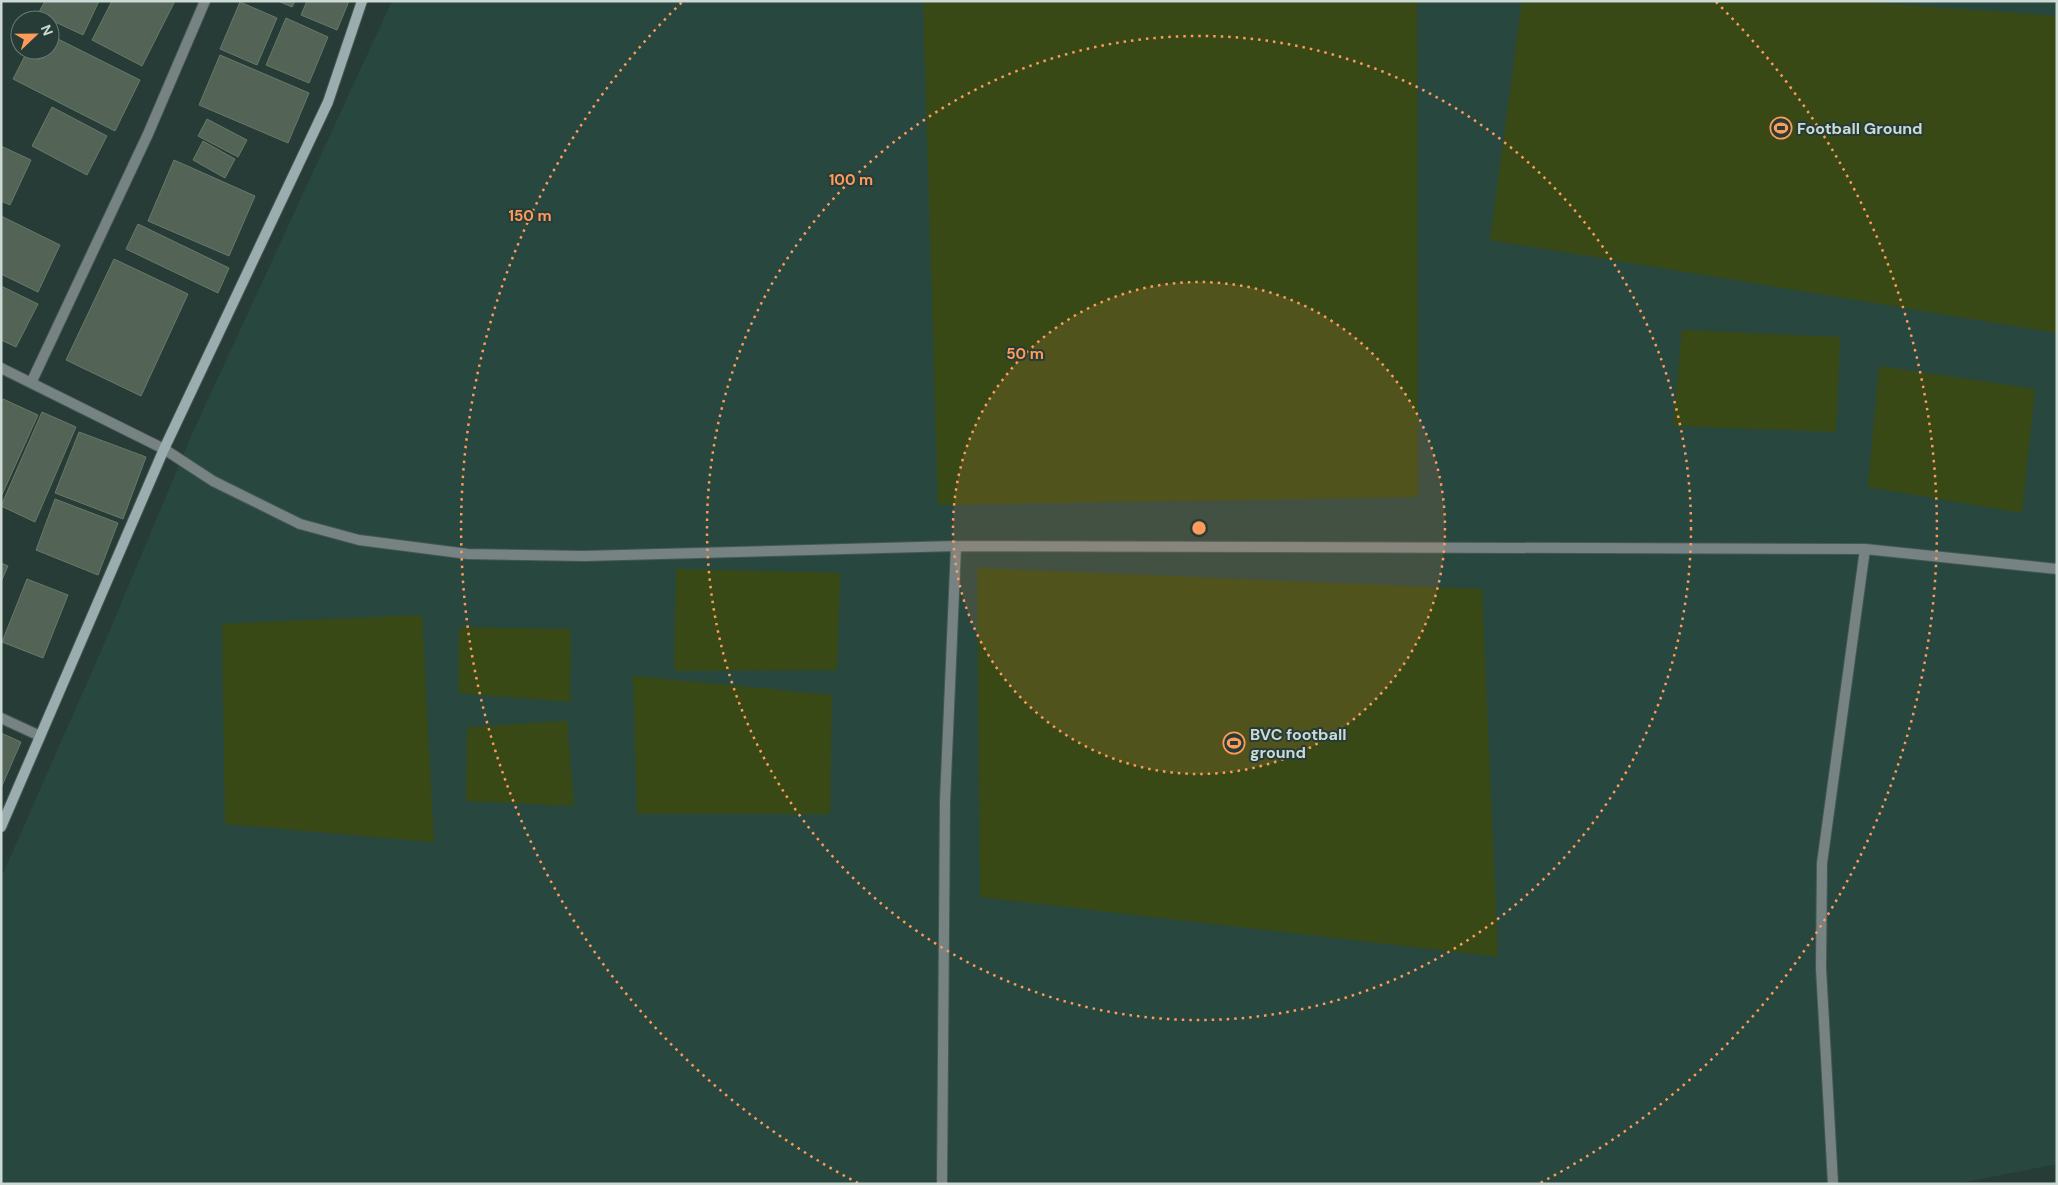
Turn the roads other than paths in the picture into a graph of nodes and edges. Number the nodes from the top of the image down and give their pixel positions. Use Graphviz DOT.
graph roads {
  1 [pos="205,1"];
  2 [pos="362,1"];
  3 [pos="1,368"];
  4 [pos="31,383"];
  5 [pos="164,449"];
  6 [pos="956,546"];
  7 [pos="1864,549"];
  8 [pos="2057,569"];
  9 [pos="1,718"];
  10 [pos="40,736"];
  11 [pos="1,827"];
  12 [pos="942,1184"];
  13 [pos="1833,1184"];
  1 -- 4 [label="street"];
  2 -- 5 [label="street"];
  3 -- 4 [label="street"];
  4 -- 5 [label="street"];
  5 -- 6 [label="street"];
  5 -- 10 [label="street"];
  6 -- 7 [label="street"];
  6 -- 12 [label="street"];
  7 -- 8 [label="street"];
  7 -- 13 [label="street"];
  9 -- 10 [label="street"];
  10 -- 11 [label="street"];
}
